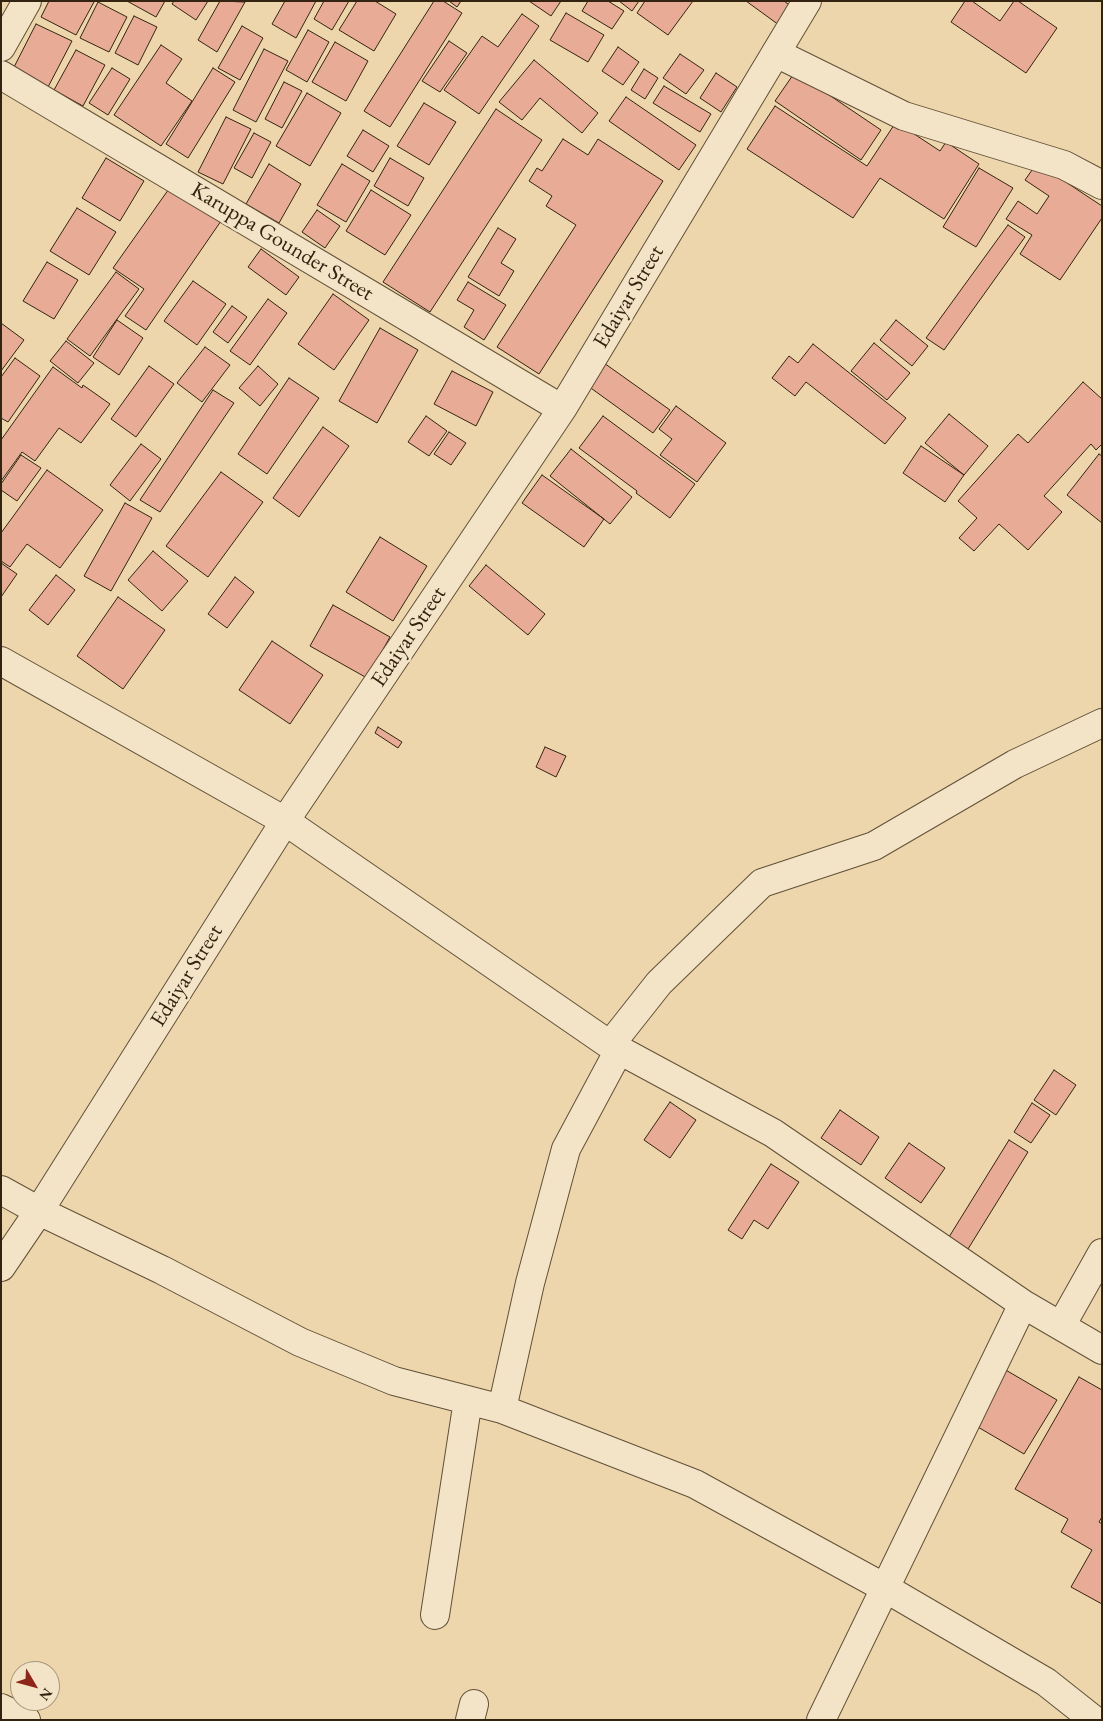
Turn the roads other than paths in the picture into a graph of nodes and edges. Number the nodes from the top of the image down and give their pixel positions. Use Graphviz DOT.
graph roads {
  1 [pos="27,1"];
  2 [pos="807,1"];
  3 [pos="1,46"];
  4 [pos="776,53"];
  5 [pos="1,76"];
  6 [pos="1102,185"];
  7 [pos="562,409"];
  8 [pos="1,661"];
  9 [pos="1102,723"];
  10 [pos="285,822"];
  11 [pos="614,1047"];
  12 [pos="1,1190"];
  13 [pos="39,1211"];
  14 [pos="1102,1253"];
  15 [pos="1,1266"];
  16 [pos="1023,1304"];
  17 [pos="1061,1326"];
  18 [pos="1102,1350"];
  19 [pos="468,1400"];
  20 [pos="502,1409"];
  21 [pos="885,1588"];
  22 [pos="435,1615"];
  23 [pos="1,1708"];
  24 [pos="26,1720"];
  25 [pos="821,1720"];
  26 [pos="1094,1720"];
  1 -- 3 [label="street"];
  2 -- 4 [label="street, Edaiyar Street"];
  4 -- 6 [label="street"];
  4 -- 7 [label="street, Edaiyar Street"];
  5 -- 7 [label="street, Karuppa Gounder Street"];
  7 -- 10 [label="street, Edaiyar Street"];
  8 -- 10 [label="street"];
  9 -- 11 [label="street"];
  10 -- 11 [label="street"];
  10 -- 13 [label="street, Edaiyar Street"];
  11 -- 16 [label="street"];
  11 -- 20 [label="street"];
  12 -- 13 [label="street"];
  13 -- 15 [label="street, Edaiyar Street"];
  13 -- 19 [label="street"];
  14 -- 17 [label="street"];
  16 -- 17 [label="street"];
  16 -- 21 [label="street"];
  17 -- 18 [label="street"];
  19 -- 20 [label="street"];
  19 -- 22 [label="street"];
  20 -- 21 [label="street"];
  21 -- 25 [label="street"];
  21 -- 26 [label="street"];
  23 -- 24 [label="street"];
}
